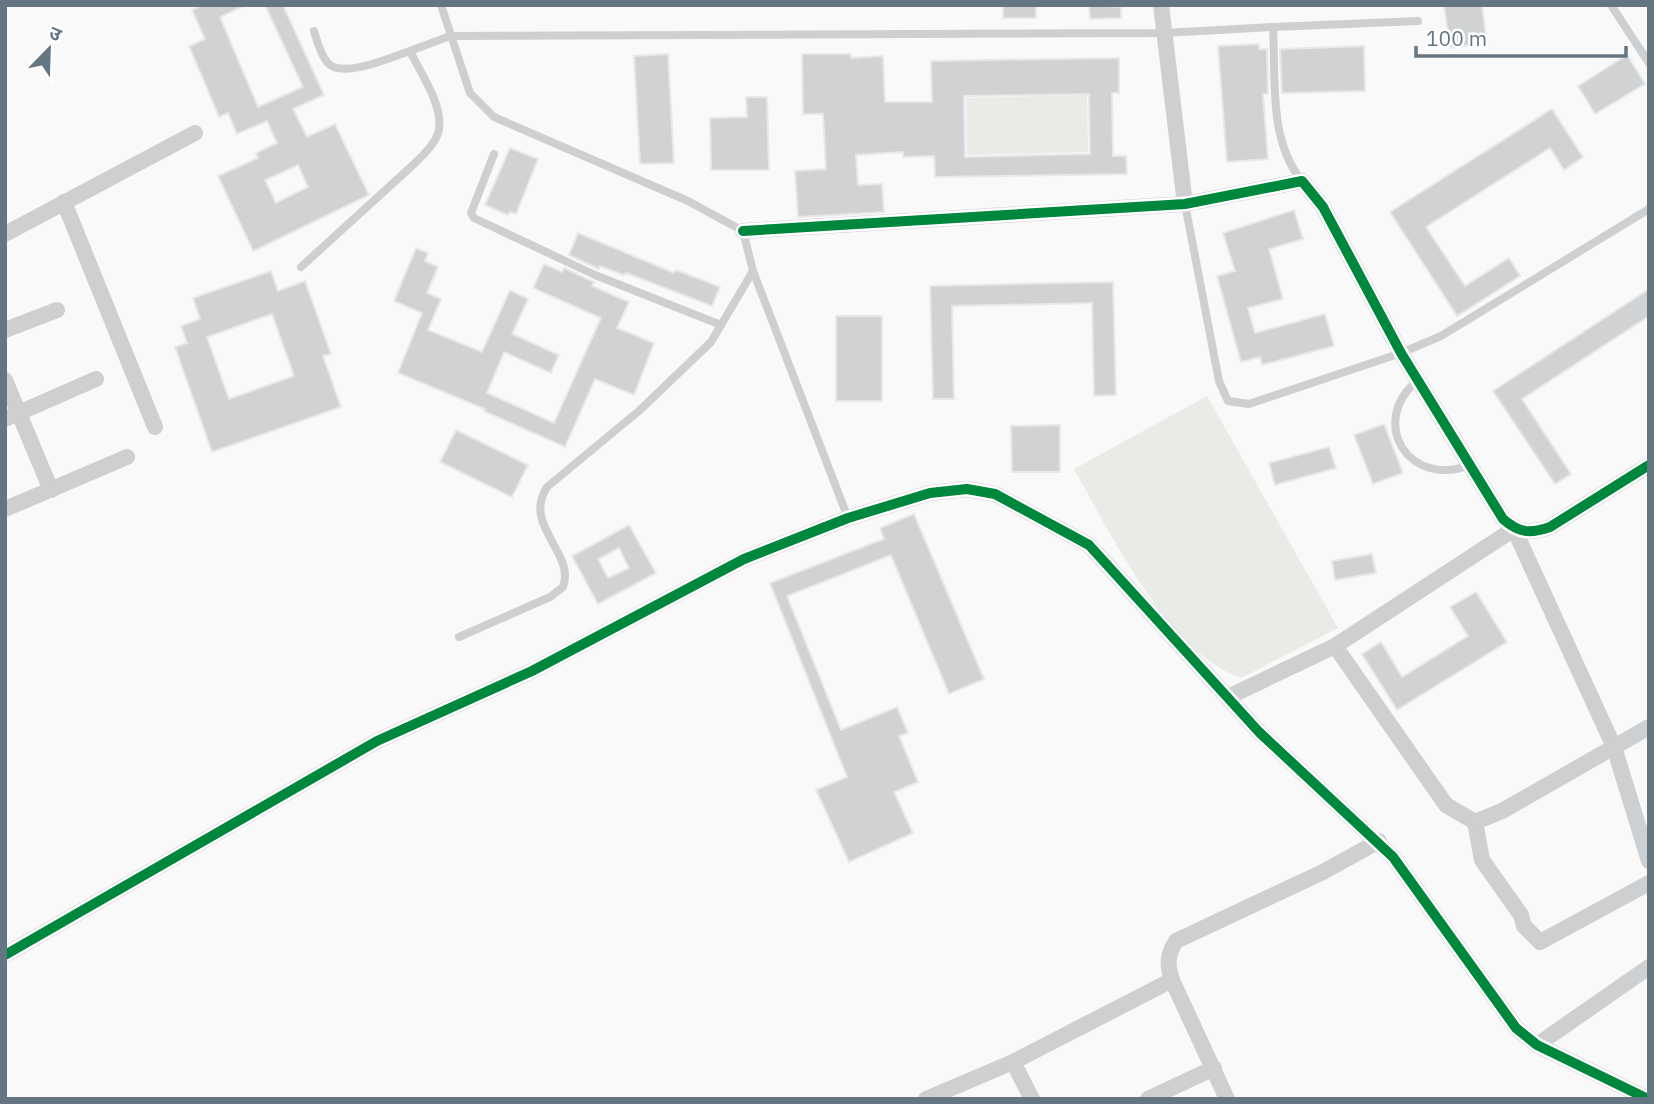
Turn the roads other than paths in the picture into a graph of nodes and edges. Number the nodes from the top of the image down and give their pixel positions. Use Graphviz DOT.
graph roads {
  1 [pos="441,5"];
  2 [pos="1161,5"];
  3 [pos="1611,5"];
  4 [pos="1418,21"];
  5 [pos="1273,27"];
  6 [pos="314,31"];
  7 [pos="1164,33"];
  8 [pos="450,36"];
  9 [pos="410,51"];
  10 [pos="1649,63"];
  11 [pos="195,133"];
  12 [pos="494,155"];
  13 [pos="1302,181"];
  14 [pos="64,202"];
  15 [pos="1185,204"];
  16 [pos="1649,209"];
  17 [pos="743,231"];
  18 [pos="5,234"];
  19 [pos="301,267"];
  20 [pos="753,271"];
  21 [pos="57,310"];
  22 [pos="721,326"];
  23 [pos="5,330"];
  24 [pos="1401,353"];
  25 [pos="96,379"];
  26 [pos="5,380"];
  27 [pos="1418,380"];
  28 [pos="12,416"];
  29 [pos="155,427"];
  30 [pos="127,457"];
  31 [pos="1470,465"];
  32 [pos="1649,465"];
  33 [pos="51,490"];
  34 [pos="5,509"];
  35 [pos="848,518"];
  36 [pos="1514,529"];
  37 [pos="459,637"];
  38 [pos="1335,646"];
  39 [pos="1228,697"];
  40 [pos="1649,727"];
  41 [pos="1614,747"];
  42 [pos="1475,822"];
  43 [pos="1379,841"];
  44 [pos="1649,861"];
  45 [pos="1649,883"];
  46 [pos="5,955"];
  47 [pos="1649,967"];
  48 [pos="1172,980"];
  49 [pos="1536,1045"];
  50 [pos="1013,1062"];
  51 [pos="1214,1068"];
  52 [pos="926,1099"];
  53 [pos="1032,1099"];
  54 [pos="1148,1099"];
  55 [pos="1227,1099"];
  56 [pos="1648,1099"];
  1 -- 8 [label="lane"];
  2 -- 7 [label="street"];
  3 -- 10 [label="lane"];
  4 -- 5 [label="lane"];
  5 -- 7 [label="lane"];
  5 -- 13 [label="lane"];
  6 -- 9 [label="lane"];
  7 -- 8 [label="lane"];
  7 -- 15 [label="street"];
  8 -- 9 [label="lane"];
  8 -- 17 [label="lane"];
  9 -- 19 [label="lane"];
  11 -- 14 [label="street"];
  12 -- 22 [label="lane"];
  13 -- 15 [label="street"];
  13 -- 24 [label="street"];
  14 -- 18 [label="street"];
  14 -- 29 [label="street"];
  15 -- 17 [label="street"];
  15 -- 24 [label="lane"];
  16 -- 24 [label="lane"];
  17 -- 20 [label="lane"];
  20 -- 22 [label="lane"];
  20 -- 35 [label="lane"];
  21 -- 23 [label="street"];
  22 -- 37 [label="lane"];
  24 -- 27 [label="street"];
  25 -- 28 [label="street"];
  26 -- 28 [label="street"];
  27 -- 31 [label="street"];
  27 -- 31 [label="lane"];
  28 -- 33 [label="street"];
  30 -- 33 [label="street"];
  31 -- 36 [label="street"];
  32 -- 36 [label="street"];
  33 -- 34 [label="street"];
  35 -- 39 [label="street"];
  35 -- 46 [label="street"];
  36 -- 38 [label="street"];
  36 -- 41 [label="street"];
  38 -- 39 [label="street"];
  38 -- 42 [label="street"];
  39 -- 43 [label="street"];
  40 -- 41 [label="street"];
  41 -- 42 [label="street"];
  41 -- 44 [label="street"];
  42 -- 45 [label="street"];
  43 -- 48 [label="street"];
  43 -- 49 [label="street"];
  47 -- 49 [label="street"];
  48 -- 50 [label="street"];
  48 -- 51 [label="street"];
  49 -- 56 [label="street"];
  50 -- 52 [label="street"];
  50 -- 53 [label="street"];
  51 -- 54 [label="street"];
  51 -- 55 [label="street"];
}
